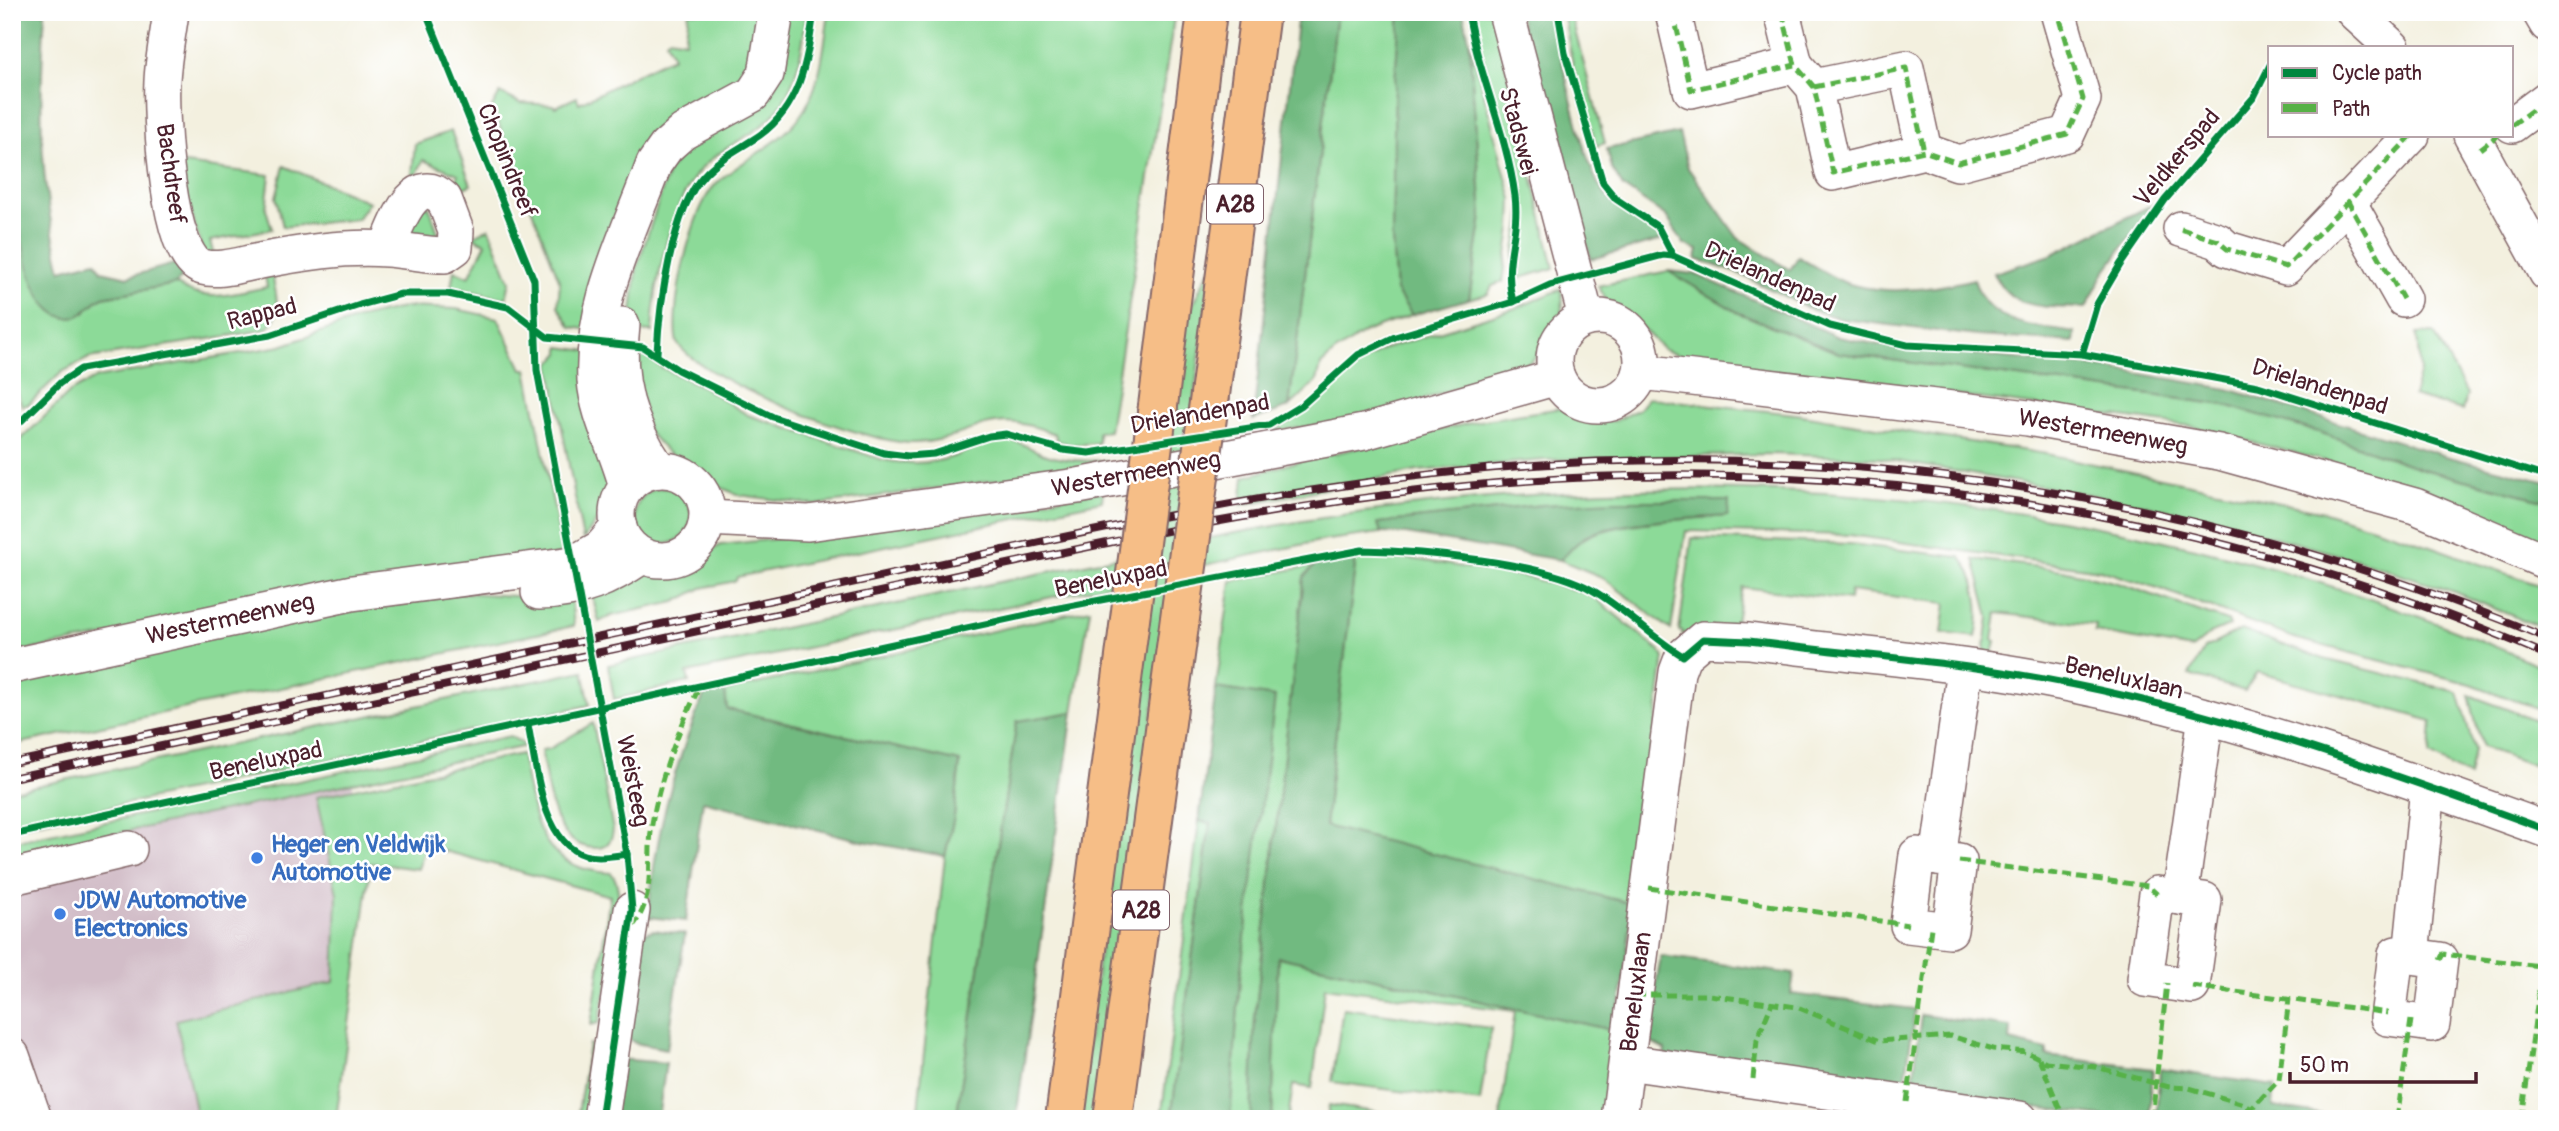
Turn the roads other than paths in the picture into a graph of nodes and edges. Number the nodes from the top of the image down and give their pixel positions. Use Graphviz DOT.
graph roads {
  1 [pos="171,12"];
  2 [pos="776,12"];
  3 [pos="1207,12"];
  4 [pos="1260,12"];
  5 [pos="1506,12"];
  6 [pos="1674,12"];
  7 [pos="1782,12"];
  8 [pos="2059,12"];
  9 [pos="2354,12"];
  10 [pos="2540,12"];
  11 [pos="2547,24"];
  12 [pos="2391,46"];
  13 [pos="1804,76"];
  14 [pos="2547,99"];
  15 [pos="2514,124"];
  16 [pos="2411,136"];
  17 [pos="2483,139"];
  18 [pos="1924,151"];
  19 [pos="2347,201"];
  20 [pos="637,210"];
  21 [pos="2181,229"];
  22 [pos="386,249"];
  23 [pos="2547,273"];
  24 [pos="2403,299"];
  25 [pos="1586,317"];
  26 [pos="1642,372"];
  27 [pos="1556,377"];
  28 [pos="659,470"];
  29 [pos="627,487"];
  30 [pos="707,518"];
  31 [pos="619,527"];
  32 [pos="642,556"];
  33 [pos="2547,562"];
  34 [pos="449,580"];
  35 [pos="12,666"];
  36 [pos="1965,669"];
  37 [pos="2206,716"];
  38 [pos="2428,788"];
  39 [pos="2547,830"];
  40 [pos="129,849"];
  41 [pos="1938,858"];
  42 [pos="12,877"];
  43 [pos="2180,897"];
  44 [pos="632,910"];
  45 [pos="2411,956"];
  46 [pos="12,1056"];
  47 [pos="1627,1062"];
  48 [pos="1900,1110"];
  49 [pos="1065,1113"];
  50 [pos="34,1119"];
  51 [pos="601,1119"];
  52 [pos="1113,1119"];
  53 [pos="1619,1119"];
  54 [pos="2020,1119"];
  1 -- 22 [label="street, Bachdreef"];
  2 -- 20 [label="street"];
  3 -- 49 [label="highway, A28, bridge"];
  4 -- 52 [label="highway, A28, bridge"];
  5 -- 25 [label="street, Stadswei"];
  6 -- 13 [label="street"];
  7 -- 13 [label="street"];
  8 -- 18 [label="street"];
  9 -- 12 [label="street"];
  10 -- 11 [label="street"];
  13 -- 18 [label="street"];
  13 -- 18 [label="street"];
  14 -- 15 [label="street"];
  16 -- 19 [label="street"];
  17 -- 23 [label="street"];
  19 -- 21 [label="street"];
  19 -- 24 [label="street"];
  20 -- 28 [label="street"];
  20 -- 29 [label="street"];
  25 -- 26 [label="street"];
  25 -- 27 [label="street"];
  26 -- 27 [label="street"];
  26 -- 33 [label="street, Westermeenweg"];
  27 -- 30 [label="street, Westermeenweg"];
  28 -- 29 [label="street"];
  28 -- 30 [label="street"];
  29 -- 31 [label="street"];
  30 -- 32 [label="street"];
  31 -- 32 [label="street"];
  31 -- 34 [label="street, Westermeenweg"];
  32 -- 34 [label="street, Westermeenweg"];
  34 -- 35 [label="street, Westermeenweg"];
  36 -- 37 [label="street, Beneluxlaan"];
  36 -- 41 [label="street"];
  36 -- 47 [label="street, Beneluxlaan"];
  37 -- 38 [label="street, Beneluxlaan"];
  37 -- 43 [label="street, Beneluxlaan"];
  38 -- 39 [label="street, Beneluxlaan"];
  38 -- 45 [label="street"];
  40 -- 42 [label="street"];
  44 -- 51 [label="street"];
  46 -- 50 [label="street"];
  47 -- 48 [label="street"];
  47 -- 53 [label="street, Beneluxlaan"];
  48 -- 54 [label="street"];
}
